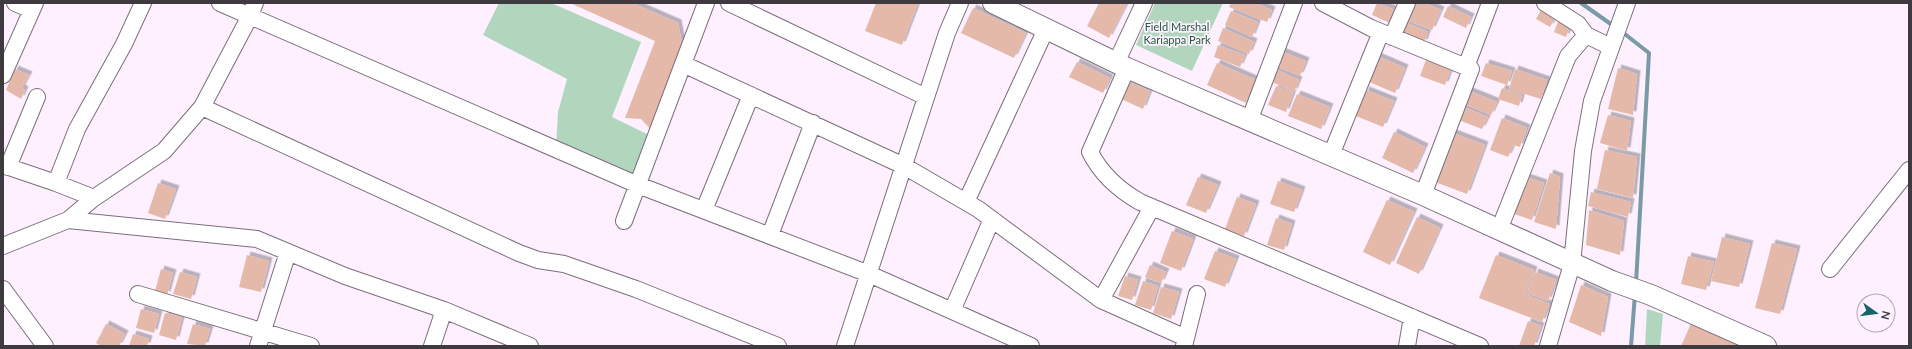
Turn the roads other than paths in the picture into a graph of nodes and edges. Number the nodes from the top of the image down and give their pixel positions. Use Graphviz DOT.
graph roads {
  1 [pos="15,3"];
  2 [pos="143,3"];
  3 [pos="220,3"];
  4 [pos="706,3"];
  5 [pos="728,3"];
  6 [pos="960,3"];
  7 [pos="993,3"];
  8 [pos="1144,3"];
  9 [pos="1294,3"];
  10 [pos="1407,3"];
  11 [pos="1490,3"];
  12 [pos="1545,3"];
  13 [pos="1327,4"];
  14 [pos="1627,5"];
  15 [pos="34,6"];
  16 [pos="253,10"];
  17 [pos="1046,29"];
  18 [pos="1387,34"];
  19 [pos="1586,35"];
  20 [pos="1612,44"];
  21 [pos="683,64"];
  22 [pos="1122,66"];
  23 [pos="1466,67"];
  24 [pos="3,75"];
  25 [pos="751,95"];
  26 [pos="37,97"];
  27 [pos="926,97"];
  28 [pos="202,107"];
  29 [pos="1249,121"];
  30 [pos="813,124"];
  31 [pos="1331,155"];
  32 [pos="6,166"];
  33 [pos="904,166"];
  34 [pos="1909,170"];
  35 [pos="56,183"];
  36 [pos="638,185"];
  37 [pos="1423,195"];
  38 [pos="94,198"];
  39 [pos="966,202"];
  40 [pos="1152,207"];
  41 [pos="704,210"];
  42 [pos="992,219"];
  43 [pos="68,220"];
  44 [pos="624,221"];
  45 [pos="1499,230"];
  46 [pos="770,235"];
  47 [pos="3,246"];
  48 [pos="288,252"];
  49 [pos="1572,264"];
  50 [pos="1830,269"];
  51 [pos="869,274"];
  52 [pos="3,289"];
  53 [pos="138,294"];
  54 [pos="1197,294"];
  55 [pos="1101,300"];
  56 [pos="444,310"];
  57 [pos="952,311"];
  58 [pos="1412,317"];
  59 [pos="263,331"];
  60 [pos="1185,342"];
  61 [pos="45,346"];
  62 [pos="258,346"];
  63 [pos="311,346"];
  64 [pos="432,346"];
  65 [pos="530,346"];
  66 [pos="778,346"];
  67 [pos="845,346"];
  68 [pos="1031,346"];
  69 [pos="1407,346"];
  70 [pos="1480,346"];
  71 [pos="1548,346"];
  72 [pos="1766,346"];
  1 -- 15 [label="street"];
  2 -- 35 [label="street"];
  3 -- 16 [label="street"];
  4 -- 21 [label="street"];
  5 -- 27 [label="street"];
  6 -- 27 [label="street"];
  7 -- 17 [label="street"];
  8 -- 22 [label="street"];
  9 -- 29 [label="street"];
  10 -- 18 [label="street"];
  11 -- 23 [label="street"];
  12 -- 19 [label="street"];
  13 -- 18 [label="street"];
  14 -- 20 [label="street"];
  15 -- 24 [label="street"];
  16 -- 28 [label="street"];
  16 -- 36 [label="street"];
  17 -- 22 [label="street"];
  17 -- 39 [label="street"];
  18 -- 23 [label="street"];
  18 -- 31 [label="street"];
  19 -- 20 [label="street"];
  19 -- 45 [label="street"];
  20 -- 49 [label="street"];
  21 -- 25 [label="street"];
  21 -- 36 [label="street"];
  22 -- 29 [label="street"];
  22 -- 40 [label="street"];
  23 -- 37 [label="street"];
  25 -- 30 [label="street"];
  25 -- 41 [label="street"];
  26 -- 32 [label="street"];
  27 -- 33 [label="street"];
  28 -- 38 [label="street"];
  28 -- 66 [label="street"];
  29 -- 31 [label="street"];
  30 -- 33 [label="street"];
  30 -- 46 [label="street"];
  31 -- 37 [label="street"];
  32 -- 35 [label="street"];
  33 -- 39 [label="street"];
  33 -- 51 [label="street"];
  34 -- 50 [label="street"];
  35 -- 38 [label="street"];
  36 -- 41 [label="street"];
  36 -- 44 [label="street"];
  37 -- 45 [label="street"];
  38 -- 43 [label="street"];
  39 -- 42 [label="street"];
  40 -- 55 [label="street"];
  40 -- 58 [label="street"];
  41 -- 46 [label="street"];
  42 -- 55 [label="street"];
  42 -- 57 [label="street"];
  43 -- 47 [label="street"];
  43 -- 48 [label="street"];
  45 -- 49 [label="street"];
  46 -- 51 [label="street"];
  48 -- 56 [label="street"];
  48 -- 59 [label="street"];
  49 -- 71 [label="street"];
  49 -- 72 [label="street"];
  51 -- 57 [label="street"];
  51 -- 67 [label="street"];
  52 -- 61 [label="street"];
  53 -- 59 [label="street"];
  54 -- 60 [label="street"];
  55 -- 60 [label="street"];
  56 -- 64 [label="street"];
  56 -- 65 [label="street"];
  57 -- 68 [label="street"];
  58 -- 69 [label="street"];
  58 -- 70 [label="street"];
  59 -- 62 [label="street"];
  59 -- 63 [label="street"];
}
